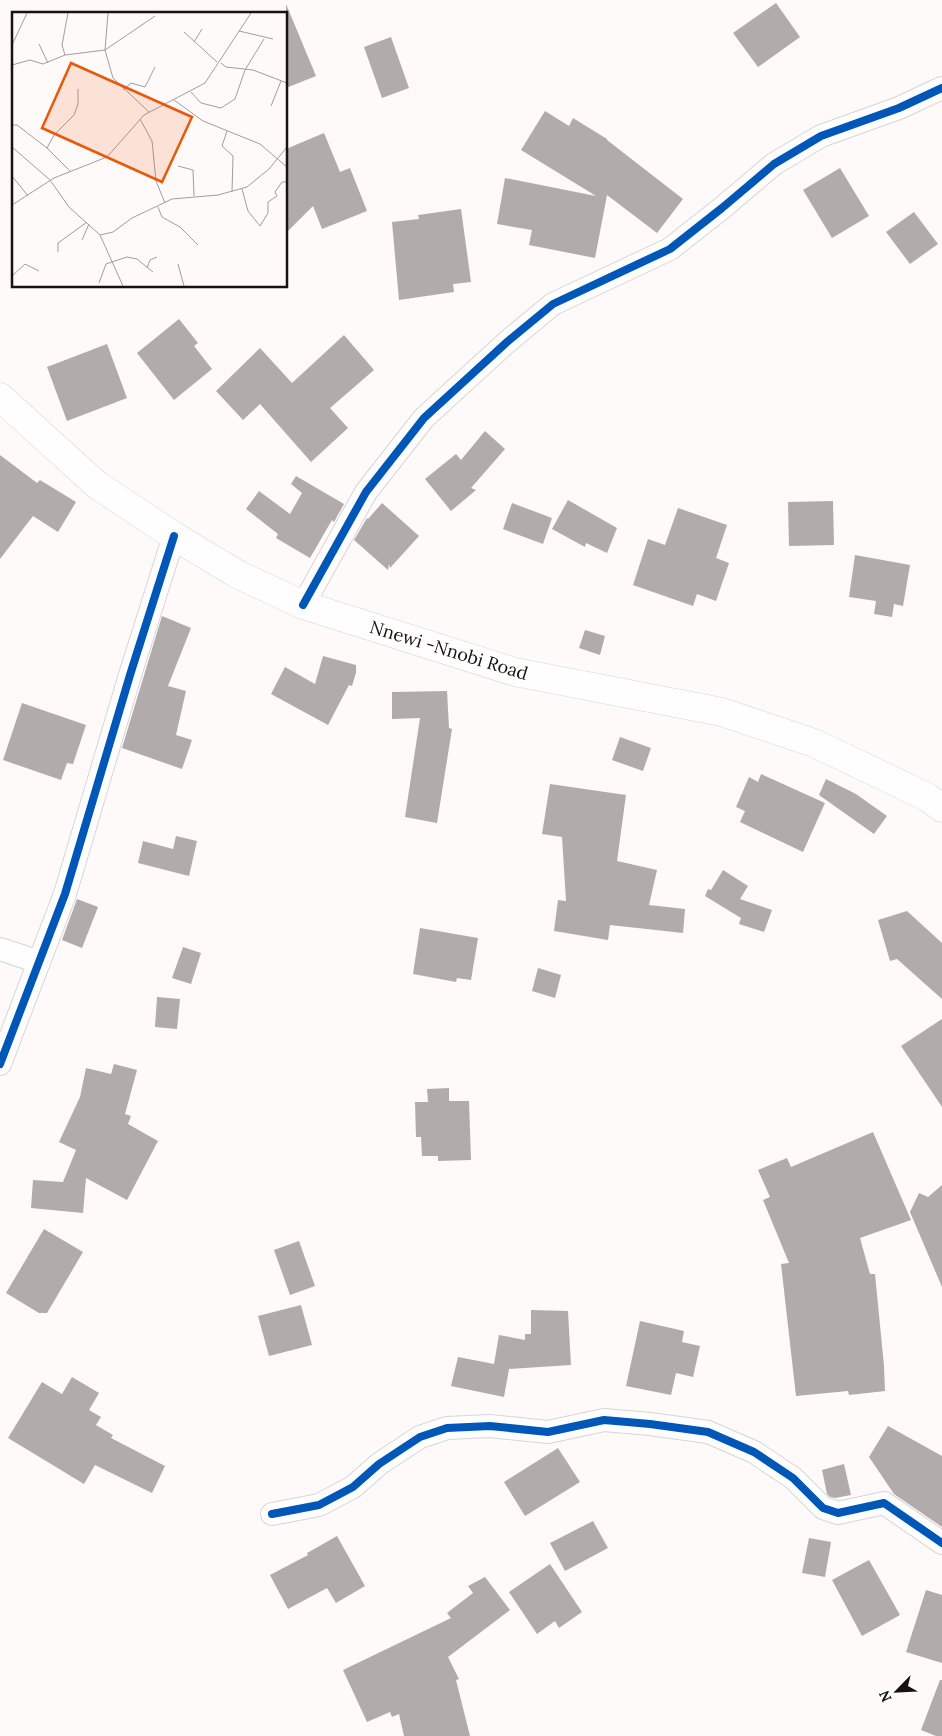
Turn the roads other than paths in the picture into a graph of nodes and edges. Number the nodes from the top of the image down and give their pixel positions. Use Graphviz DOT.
graph roads {
  1 [pos="942,88"];
  2 [pos="0,397"];
  3 [pos="174,536"];
  4 [pos="303,605"];
  5 [pos="942,808"];
  6 [pos="0,949"];
  7 [pos="39,962"];
  8 [pos="0,1064"];
  9 [pos="272,1514"];
  10 [pos="942,1543"];
  1 -- 4 [label="street"];
  2 -- 3 [label="main road, Nnewi -Nnobi Road"];
  3 -- 4 [label="main road, Nnewi -Nnobi Road"];
  3 -- 7 [label="street"];
  4 -- 5 [label="main road, Nnewi -Nnobi Road"];
  6 -- 7 [label="street"];
  7 -- 8 [label="street"];
  9 -- 10 [label="street"];
}
